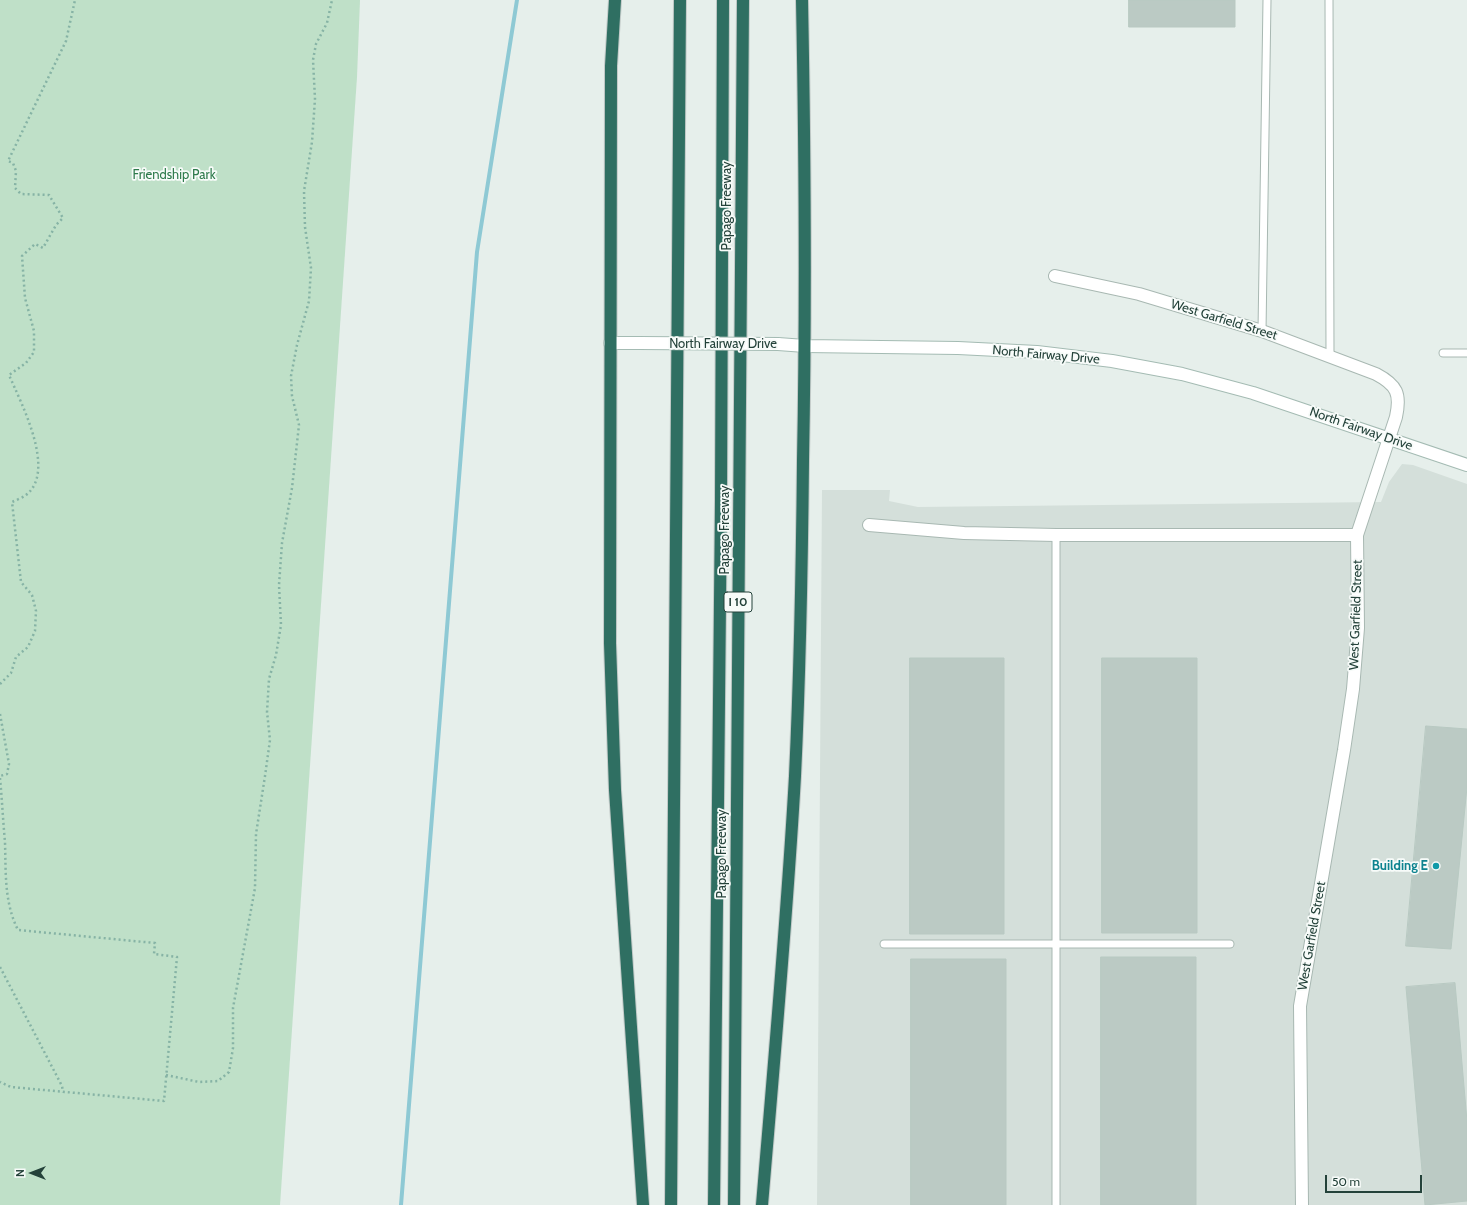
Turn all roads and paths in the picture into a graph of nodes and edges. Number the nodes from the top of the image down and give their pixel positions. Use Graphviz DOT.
graph roads {
  1 [pos="76,0"];
  2 [pos="332,0"];
  3 [pos="615,0"];
  4 [pos="680,0"];
  5 [pos="723,0"];
  6 [pos="743,0"];
  7 [pos="802,0"];
  8 [pos="1267,0"];
  9 [pos="1329,0"];
  10 [pos="1055,276"];
  11 [pos="1262,331"];
  12 [pos="610,343"];
  13 [pos="805,346"];
  14 [pos="1443,353"];
  15 [pos="1467,353"];
  16 [pos="1330,356"];
  17 [pos="1388,438"];
  18 [pos="1467,465"];
  19 [pos="869,525"];
  20 [pos="1056,535"];
  21 [pos="1357,535"];
  22 [pos="0,684"];
  23 [pos="0,714"];
  24 [pos="0,777"];
  25 [pos="884,944"];
  26 [pos="1056,944"];
  27 [pos="1230,944"];
  28 [pos="0,967"];
  29 [pos="166,1075"];
  30 [pos="0,1082"];
  31 [pos="63,1092"];
  32 [pos="643,1205"];
  33 [pos="671,1205"];
  34 [pos="714,1205"];
  35 [pos="734,1205"];
  36 [pos="762,1205"];
  37 [pos="1056,1205"];
  38 [pos="1302,1205"];
  1 -- 22 [label="path"];
  2 -- 29 [label="path"];
  3 -- 12 [label="highway"];
  4 -- 33 [label="highway"];
  5 -- 34 [label="highway"];
  6 -- 35 [label="highway, Papago Freeway / I 10"];
  7 -- 13 [label="highway"];
  8 -- 11 [label="lane"];
  9 -- 16 [label="lane"];
  10 -- 11 [label="street, West Garfield Street"];
  11 -- 16 [label="street, West Garfield Street"];
  12 -- 13 [label="street, North Fairway Drive, bridge"];
  12 -- 32 [label="highway"];
  13 -- 17 [label="street, North Fairway Drive"];
  13 -- 36 [label="highway"];
  14 -- 15 [label="lane"];
  16 -- 17 [label="street, West Garfield Street"];
  17 -- 18 [label="street, North Fairway Drive"];
  17 -- 21 [label="street, West Garfield Street"];
  19 -- 20 [label="street"];
  20 -- 21 [label="street"];
  20 -- 26 [label="lane"];
  21 -- 38 [label="street, West Garfield Street"];
  23 -- 24 [label="path"];
  24 -- 29 [label="path"];
  25 -- 26 [label="lane"];
  26 -- 27 [label="lane"];
  26 -- 37 [label="lane"];
  28 -- 31 [label="path"];
  29 -- 31 [label="path"];
  30 -- 31 [label="path"];
}
